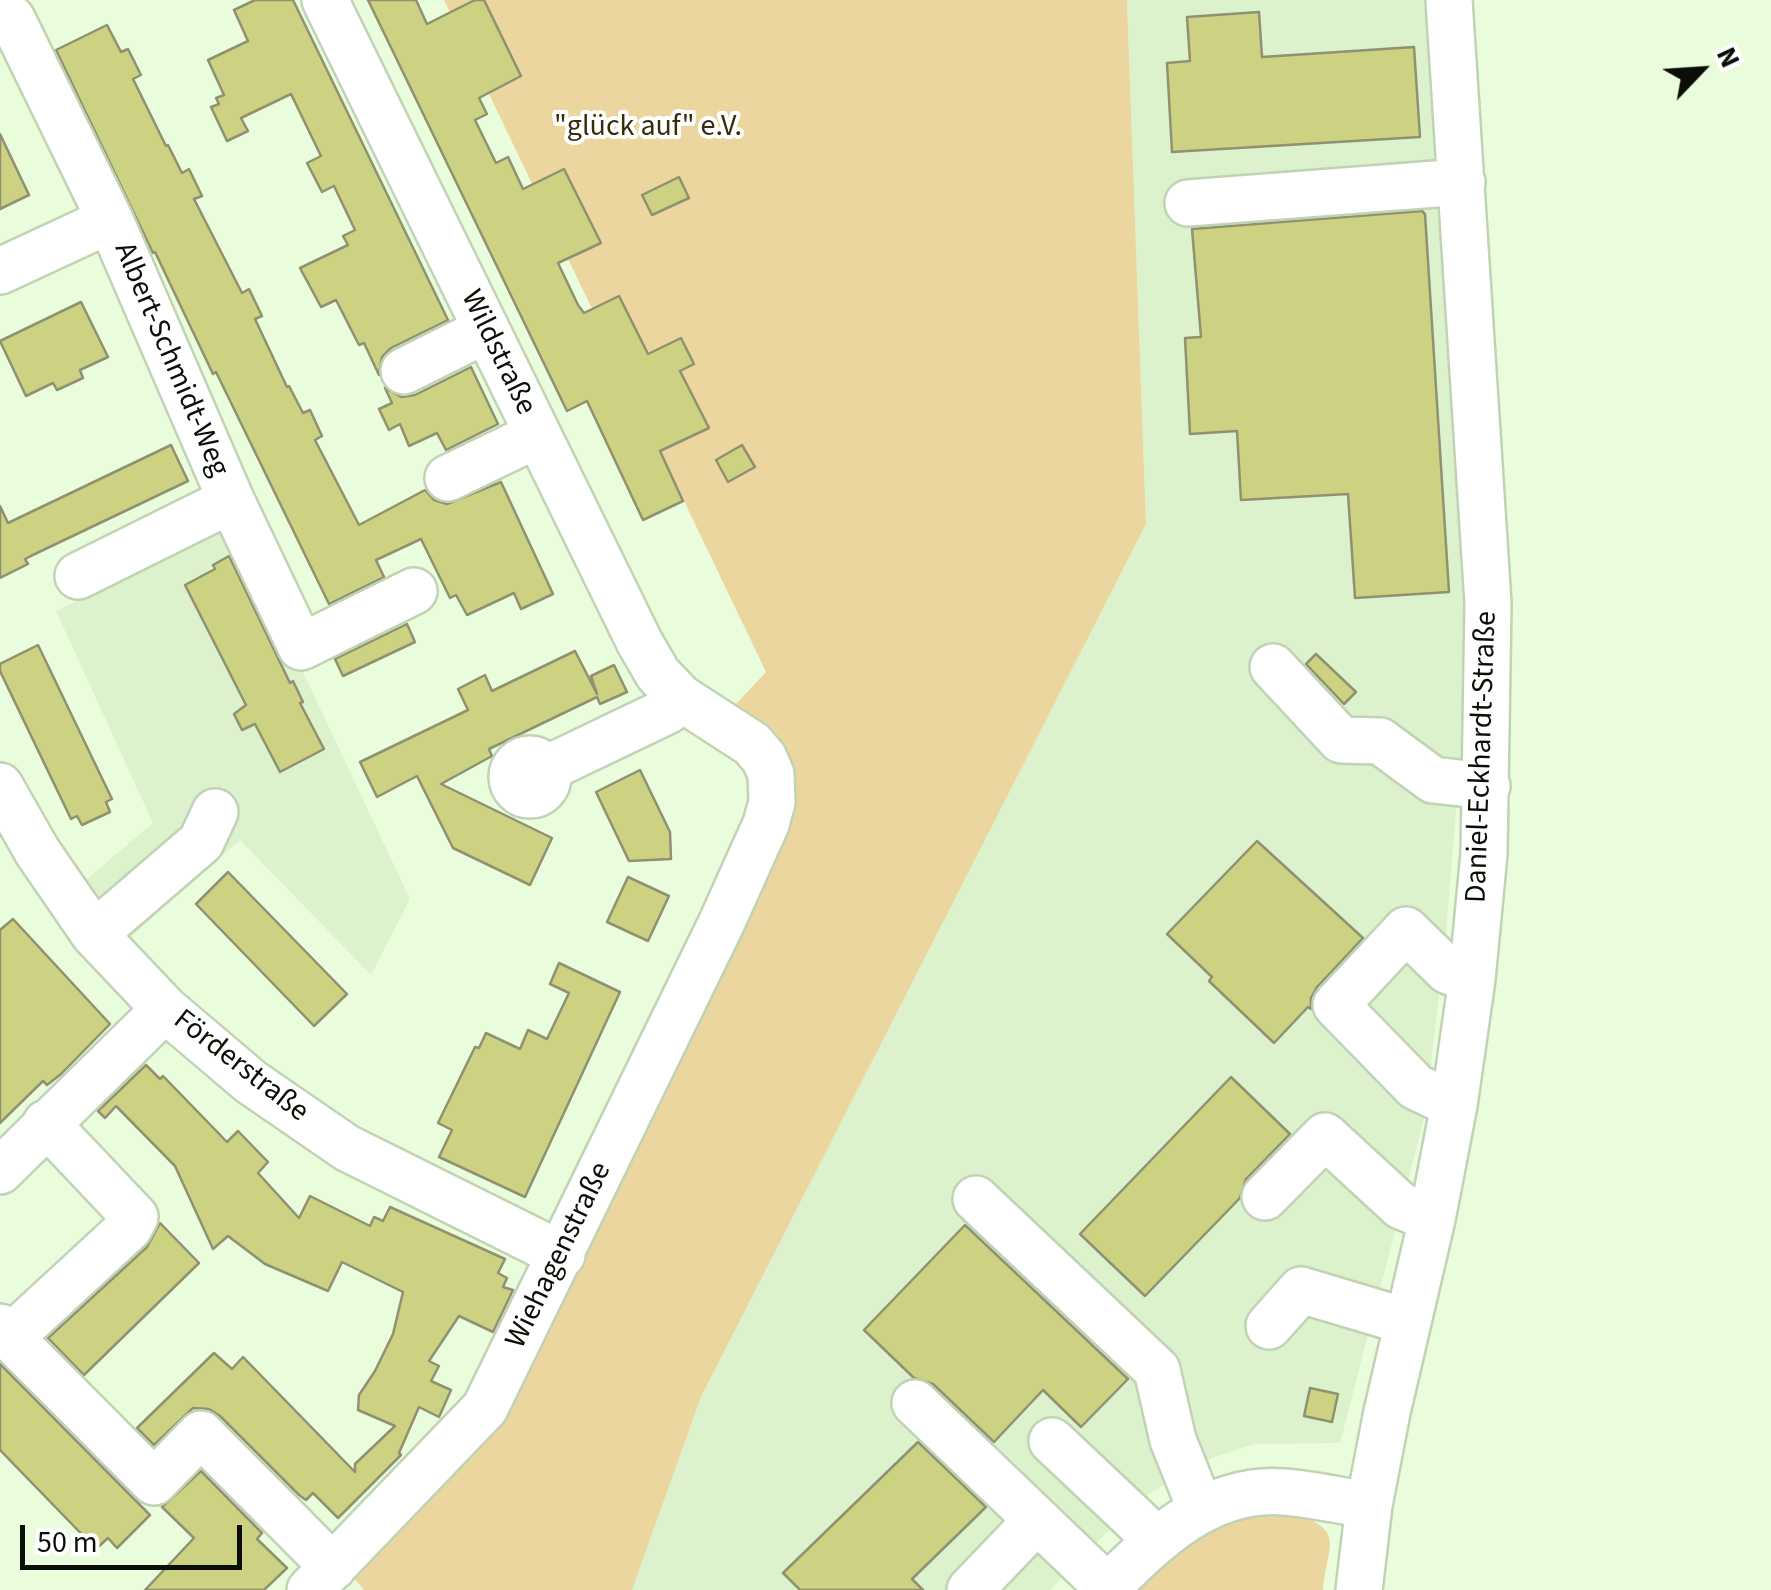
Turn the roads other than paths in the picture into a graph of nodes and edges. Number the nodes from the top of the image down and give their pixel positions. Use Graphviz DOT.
graph roads {
  1 [pos="325,0"];
  2 [pos="1449,0"];
  3 [pos="19,14"];
  4 [pos="1462,182"];
  5 [pos="1188,203"];
  6 [pos="110,220"];
  7 [pos="0,271"];
  8 [pos="486,330"];
  9 [pos="404,371"];
  10 [pos="538,435"];
  11 [pos="448,478"];
  12 [pos="231,500"];
  13 [pos="78,576"];
  14 [pos="414,591"];
  15 [pos="1273,668"];
  16 [pos="681,698"];
  17 [pos="546,770"];
  18 [pos="0,786"];
  19 [pos="1486,786"];
  20 [pos="216,812"];
  21 [pos="743,875"];
  22 [pos="94,934"];
  23 [pos="1472,979"];
  24 [pos="165,1009"];
  25 [pos="1454,1105"];
  26 [pos="46,1123"];
  27 [pos="0,1171"];
  28 [pos="1265,1197"];
  29 [pos="976,1199"];
  30 [pos="1432,1219"];
  31 [pos="562,1255"];
  32 [pos="1408,1322"];
  33 [pos="1269,1326"];
  34 [pos="5,1332"];
  35 [pos="915,1403"];
  36 [pos="1052,1441"];
  37 [pos="1369,1505"];
  38 [pos="1201,1510"];
  39 [pos="1036,1522"];
  40 [pos="1157,1540"];
  41 [pos="322,1579"];
  42 [pos="1106,1589"];
  43 [pos="970,1590"];
  44 [pos="1359,1590"];
  1 -- 8 [label="street, Wildstraße"];
  2 -- 4 [label="street, Daniel-Eckhardt-Straße"];
  3 -- 6 [label="street, Albert-Schmidt-Weg"];
  4 -- 5 [label="street"];
  4 -- 19 [label="street, Daniel-Eckhardt-Straße"];
  6 -- 7 [label="street, Albert-Schmidt-Weg"];
  6 -- 12 [label="street, Albert-Schmidt-Weg"];
  8 -- 9 [label="street"];
  8 -- 10 [label="street, Wildstraße"];
  10 -- 11 [label="street"];
  10 -- 16 [label="street, Wildstraße"];
  12 -- 13 [label="street, Albert-Schmidt-Weg"];
  12 -- 14 [label="street, Albert-Schmidt-Weg"];
  15 -- 19 [label="street"];
  16 -- 17 [label="street"];
  16 -- 21 [label="street, Wildstraße"];
  18 -- 22 [label="street, Förderstraße"];
  19 -- 23 [label="street, Daniel-Eckhardt-Straße"];
  20 -- 22 [label="street"];
  21 -- 31 [label="street, Wiehagenstraße"];
  22 -- 24 [label="street, Förderstraße"];
  23 -- 25 [label="street, Daniel-Eckhardt-Straße"];
  23 -- 25 [label="street"];
  24 -- 26 [label="street"];
  24 -- 31 [label="street, Förderstraße"];
  25 -- 30 [label="street, Daniel-Eckhardt-Straße"];
  26 -- 27 [label="street"];
  26 -- 34 [label="street"];
  28 -- 30 [label="street"];
  29 -- 38 [label="street"];
  30 -- 32 [label="street, Daniel-Eckhardt-Straße"];
  31 -- 41 [label="street, Wiehagenstraße"];
  32 -- 33 [label="street"];
  32 -- 37 [label="street, Daniel-Eckhardt-Straße"];
  34 -- 41 [label="street"];
  35 -- 39 [label="street"];
  36 -- 40 [label="street"];
  37 -- 38 [label="street"];
  37 -- 44 [label="street, Daniel-Eckhardt-Straße"];
  38 -- 40 [label="street"];
  39 -- 42 [label="street"];
  39 -- 43 [label="street"];
  40 -- 42 [label="street"];
}
